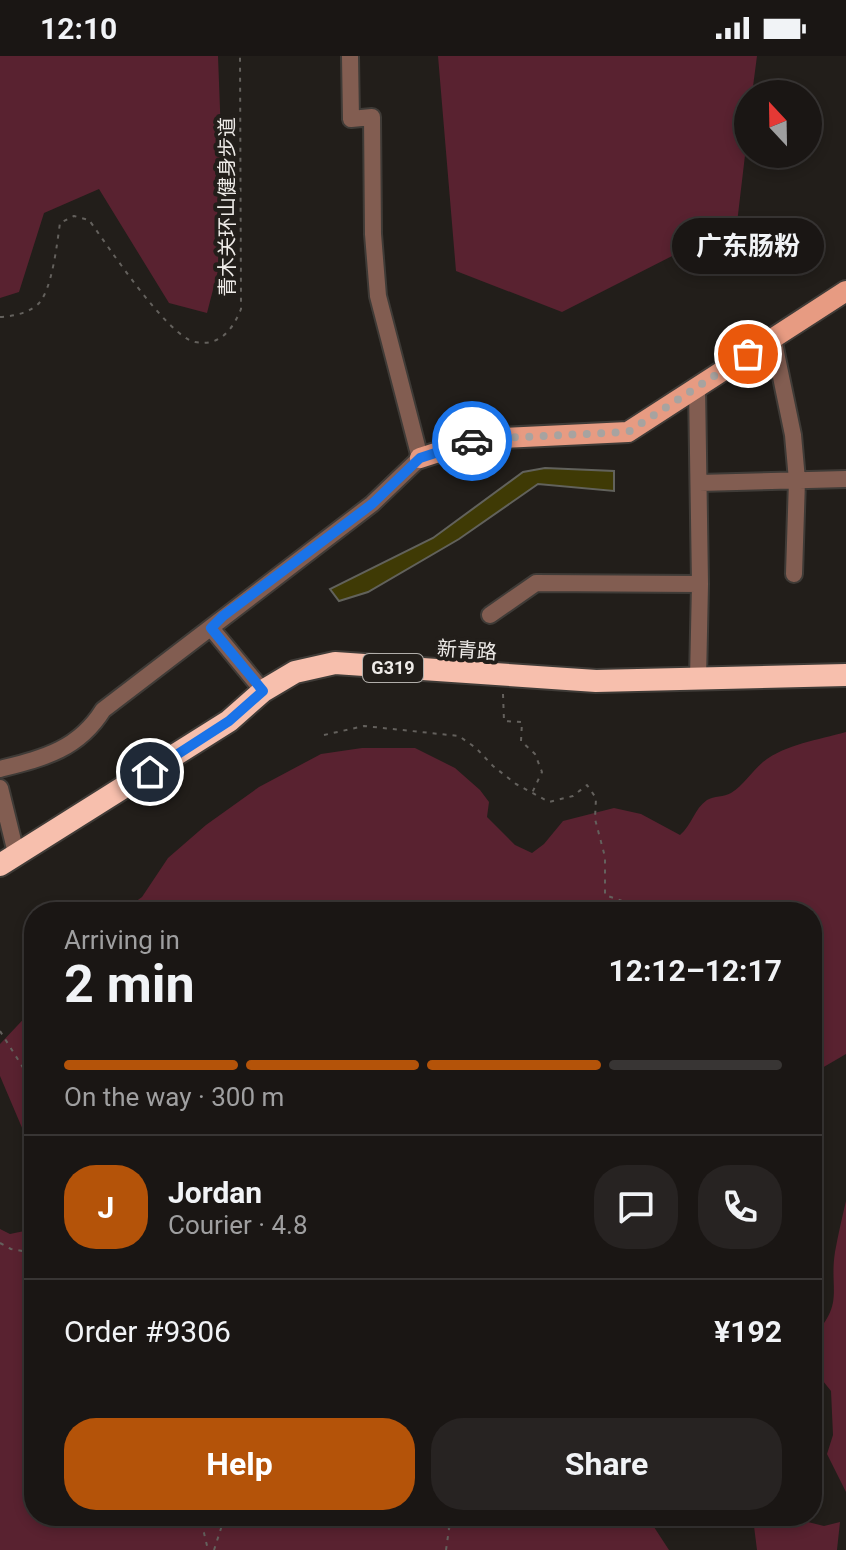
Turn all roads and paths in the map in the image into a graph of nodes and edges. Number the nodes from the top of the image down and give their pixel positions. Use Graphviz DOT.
graph roads {
  1 [pos="240,56"];
  2 [pos="350,56"];
  3 [pos="846,291"];
  4 [pos="0,317"];
  5 [pos="773,338"];
  6 [pos="697,387"];
  7 [pos="420,458"];
  8 [pos="846,479"];
  9 [pos="797,480"];
  10 [pos="699,483"];
  11 [pos="794,574"];
  12 [pos="700,584"];
  13 [pos="490,615"];
  14 [pos="211,628"];
  15 [pos="846,675"];
  16 [pos="502,677"];
  17 [pos="698,679"];
  18 [pos="263,691"];
  19 [pos="324,735"];
  20 [pos="0,769"];
  21 [pos="0,788"];
  22 [pos="532,793"];
  23 [pos="8,861"];
  24 [pos="621,902"];
  25 [pos="0,1031"];
  26 [pos="24,1069"];
  27 [pos="0,1243"];
  28 [pos="24,1251"];
  29 [pos="199,1526"];
  30 [pos="222,1526"];
  31 [pos="448,1526"];
  32 [pos="450,1526"];
  33 [pos="449,1529"];
  34 [pos="208,1550"];
  35 [pos="214,1550"];
  36 [pos="446,1550"];
  1 -- 4 [label="path, 青木关环山健身步道"];
  2 -- 7 [label="street"];
  3 -- 5 [label="main road"];
  5 -- 6 [label="main road"];
  5 -- 9 [label="street"];
  6 -- 7 [label="main road"];
  6 -- 10 [label="street"];
  7 -- 14 [label="street"];
  8 -- 9 [label="street"];
  9 -- 10 [label="street"];
  9 -- 11 [label="street"];
  10 -- 12 [label="street"];
  12 -- 13 [label="street"];
  12 -- 17 [label="street"];
  14 -- 18 [label="street"];
  14 -- 20 [label="street"];
  15 -- 17 [label="highway, 新青路 / G319"];
  16 -- 17 [label="highway, 新青路 / G319"];
  16 -- 18 [label="highway, 新青路 / G319"];
  16 -- 22 [label="path"];
  18 -- 23 [label="highway, 新青路 / G319"];
  19 -- 22 [label="path"];
  21 -- 23 [label="street"];
  22 -- 24 [label="path"];
  25 -- 26 [label="path"];
  27 -- 28 [label="path"];
  29 -- 34 [label="path"];
  30 -- 35 [label="path"];
  31 -- 33 [label="path"];
  32 -- 33 [label="path"];
  33 -- 36 [label="path"];
}
